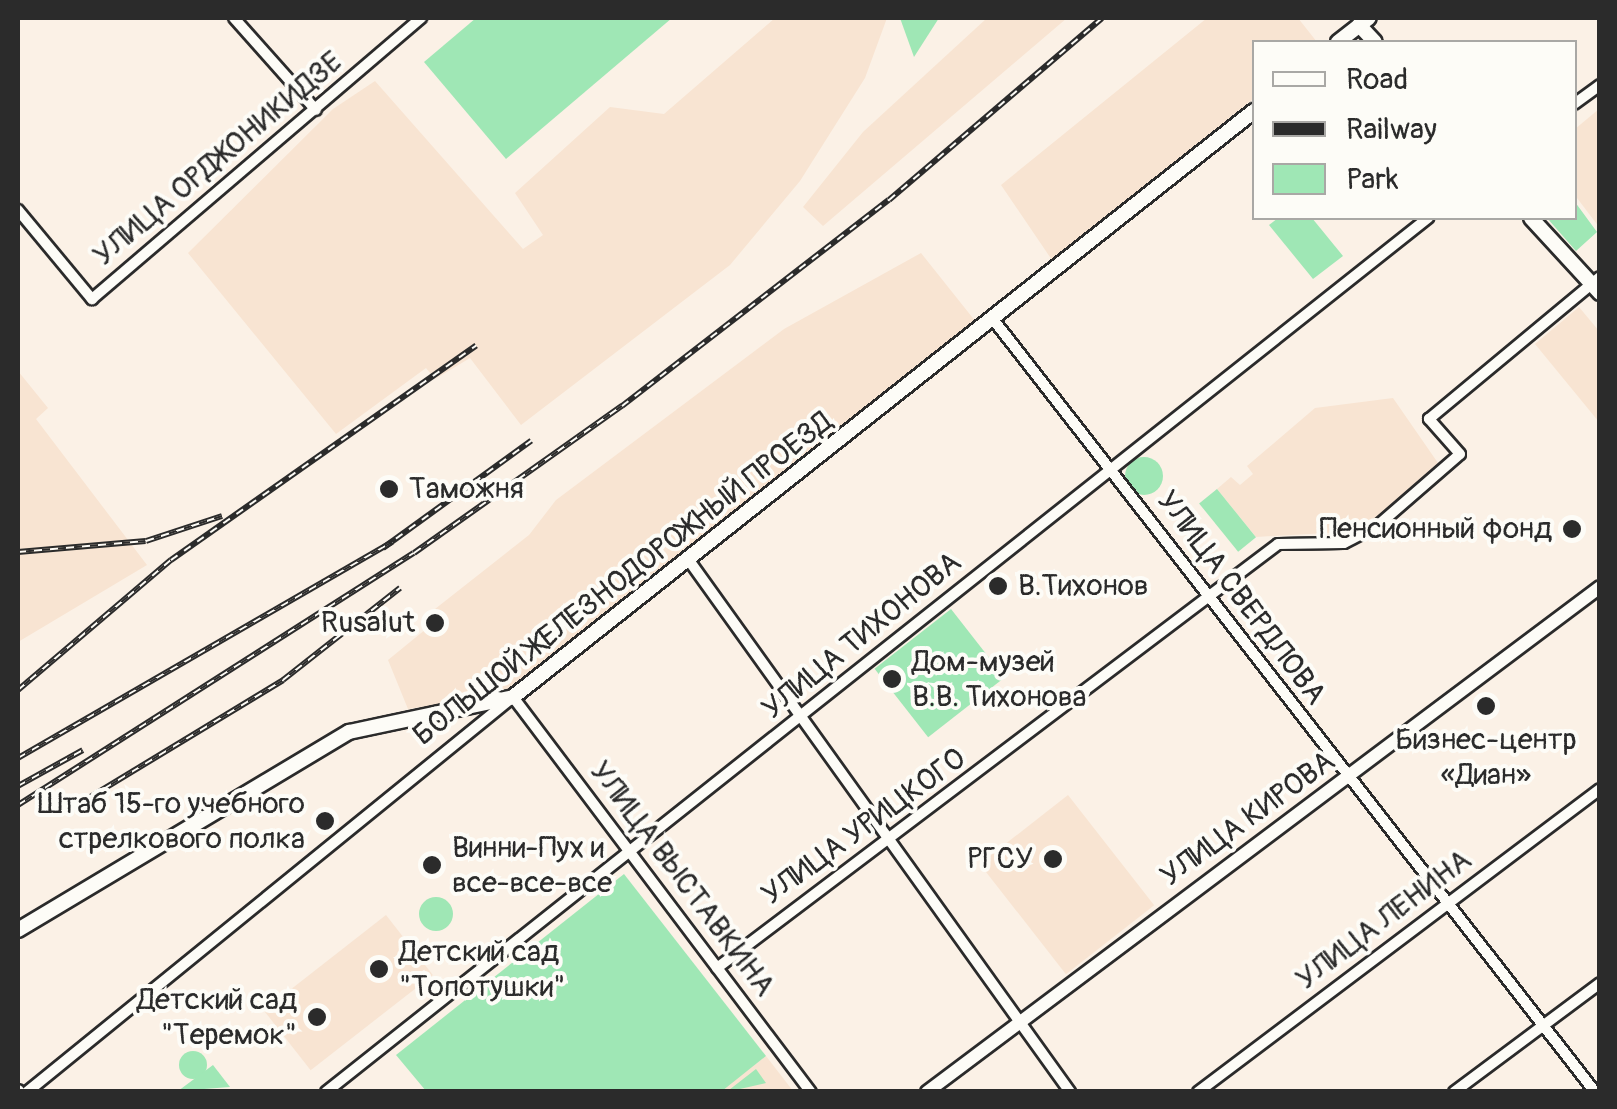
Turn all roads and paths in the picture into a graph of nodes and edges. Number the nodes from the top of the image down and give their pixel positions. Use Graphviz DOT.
graph roads {
  1 [pos="234,18"];
  2 [pos="422,18"];
  3 [pos="1360,20"];
  4 [pos="1340,40"];
  5 [pos="1600,84"];
  6 [pos="1577,102"];
  7 [pos="316,110"];
  8 [pos="1252,113"];
  9 [pos="18,210"];
  10 [pos="1425,220"];
  11 [pos="1533,220"];
  12 [pos="1597,285"];
  13 [pos="996,322"];
  14 [pos="1111,469"];
  15 [pos="688,559"];
  16 [pos="1600,587"];
  17 [pos="1209,595"];
  18 [pos="513,697"];
  19 [pos="805,713"];
  20 [pos="1346,778"];
  21 [pos="1600,789"];
  22 [pos="893,840"];
  23 [pos="630,852"];
  24 [pos="1445,906"];
  25 [pos="18,930"];
  26 [pos="717,968"];
  27 [pos="1600,984"];
  28 [pos="1018,1021"];
  29 [pos="1543,1026"];
  30 [pos="27,1092"];
  31 [pos="326,1092"];
  32 [pos="811,1092"];
  33 [pos="927,1092"];
  34 [pos="1070,1092"];
  35 [pos="1198,1092"];
  36 [pos="1454,1092"];
  37 [pos="1594,1092"];
  1 -- 7 [label="street"];
  2 -- 7 [label="street, УЛИЦА ОРДЖОНИКИДЗЕ"];
  3 -- 4 [label="main road"];
  5 -- 6 [label="street"];
  7 -- 9 [label="street, УЛИЦА ОРДЖОНИКИДЗЕ"];
  8 -- 13 [label="main road, БОЛЬШОЙ ЖЕЛЕЗНОДОРОЖНЫЙ ПРОЕЗД"];
  10 -- 14 [label="street, УЛИЦА ТИХОНОВА"];
  11 -- 12 [label="main road"];
  12 -- 17 [label="street, УЛИЦА УРИЦКОГО"];
  13 -- 14 [label="street, УЛИЦА СВЕРДЛОВА"];
  13 -- 15 [label="main road, БОЛЬШОЙ ЖЕЛЕЗНОДОРОЖНЫЙ ПРОЕЗД"];
  14 -- 17 [label="street, УЛИЦА СВЕРДЛОВА"];
  14 -- 19 [label="street, УЛИЦА ТИХОНОВА"];
  15 -- 18 [label="main road, БОЛЬШОЙ ЖЕЛЕЗНОДОРОЖНЫЙ ПРОЕЗД"];
  15 -- 19 [label="street"];
  16 -- 20 [label="street, УЛИЦА КИРОВА"];
  17 -- 20 [label="street, УЛИЦА СВЕРДЛОВА"];
  17 -- 22 [label="street, УЛИЦА УРИЦКОГО"];
  18 -- 23 [label="street, УЛИЦА ВЫСТАВКИНА"];
  18 -- 25 [label="main road"];
  18 -- 30 [label="street, БОЛЬШОЙ ЖЕЛЕЗНОДОРОЖНЫЙ ПРОЕЗД"];
  19 -- 22 [label="street"];
  19 -- 23 [label="street, УЛИЦА ТИХОНОВА"];
  20 -- 24 [label="street, УЛИЦА СВЕРДЛОВА"];
  20 -- 28 [label="street, УЛИЦА КИРОВА"];
  21 -- 24 [label="street, УЛИЦА ЛЕНИНА"];
  22 -- 26 [label="street, УЛИЦА УРИЦКОГО"];
  22 -- 28 [label="street"];
  23 -- 26 [label="street, УЛИЦА ВЫСТАВКИНА"];
  23 -- 31 [label="street, УЛИЦА ТИХОНОВА"];
  24 -- 29 [label="street, УЛИЦА СВЕРДЛОВА"];
  24 -- 35 [label="street, УЛИЦА ЛЕНИНА"];
  26 -- 32 [label="street, УЛИЦА ВЫСТАВКИНА"];
  27 -- 29 [label="street"];
  28 -- 33 [label="street, УЛИЦА КИРОВА"];
  28 -- 34 [label="street"];
  29 -- 36 [label="street"];
  29 -- 37 [label="street, УЛИЦА СВЕРДЛОВА"];
}
